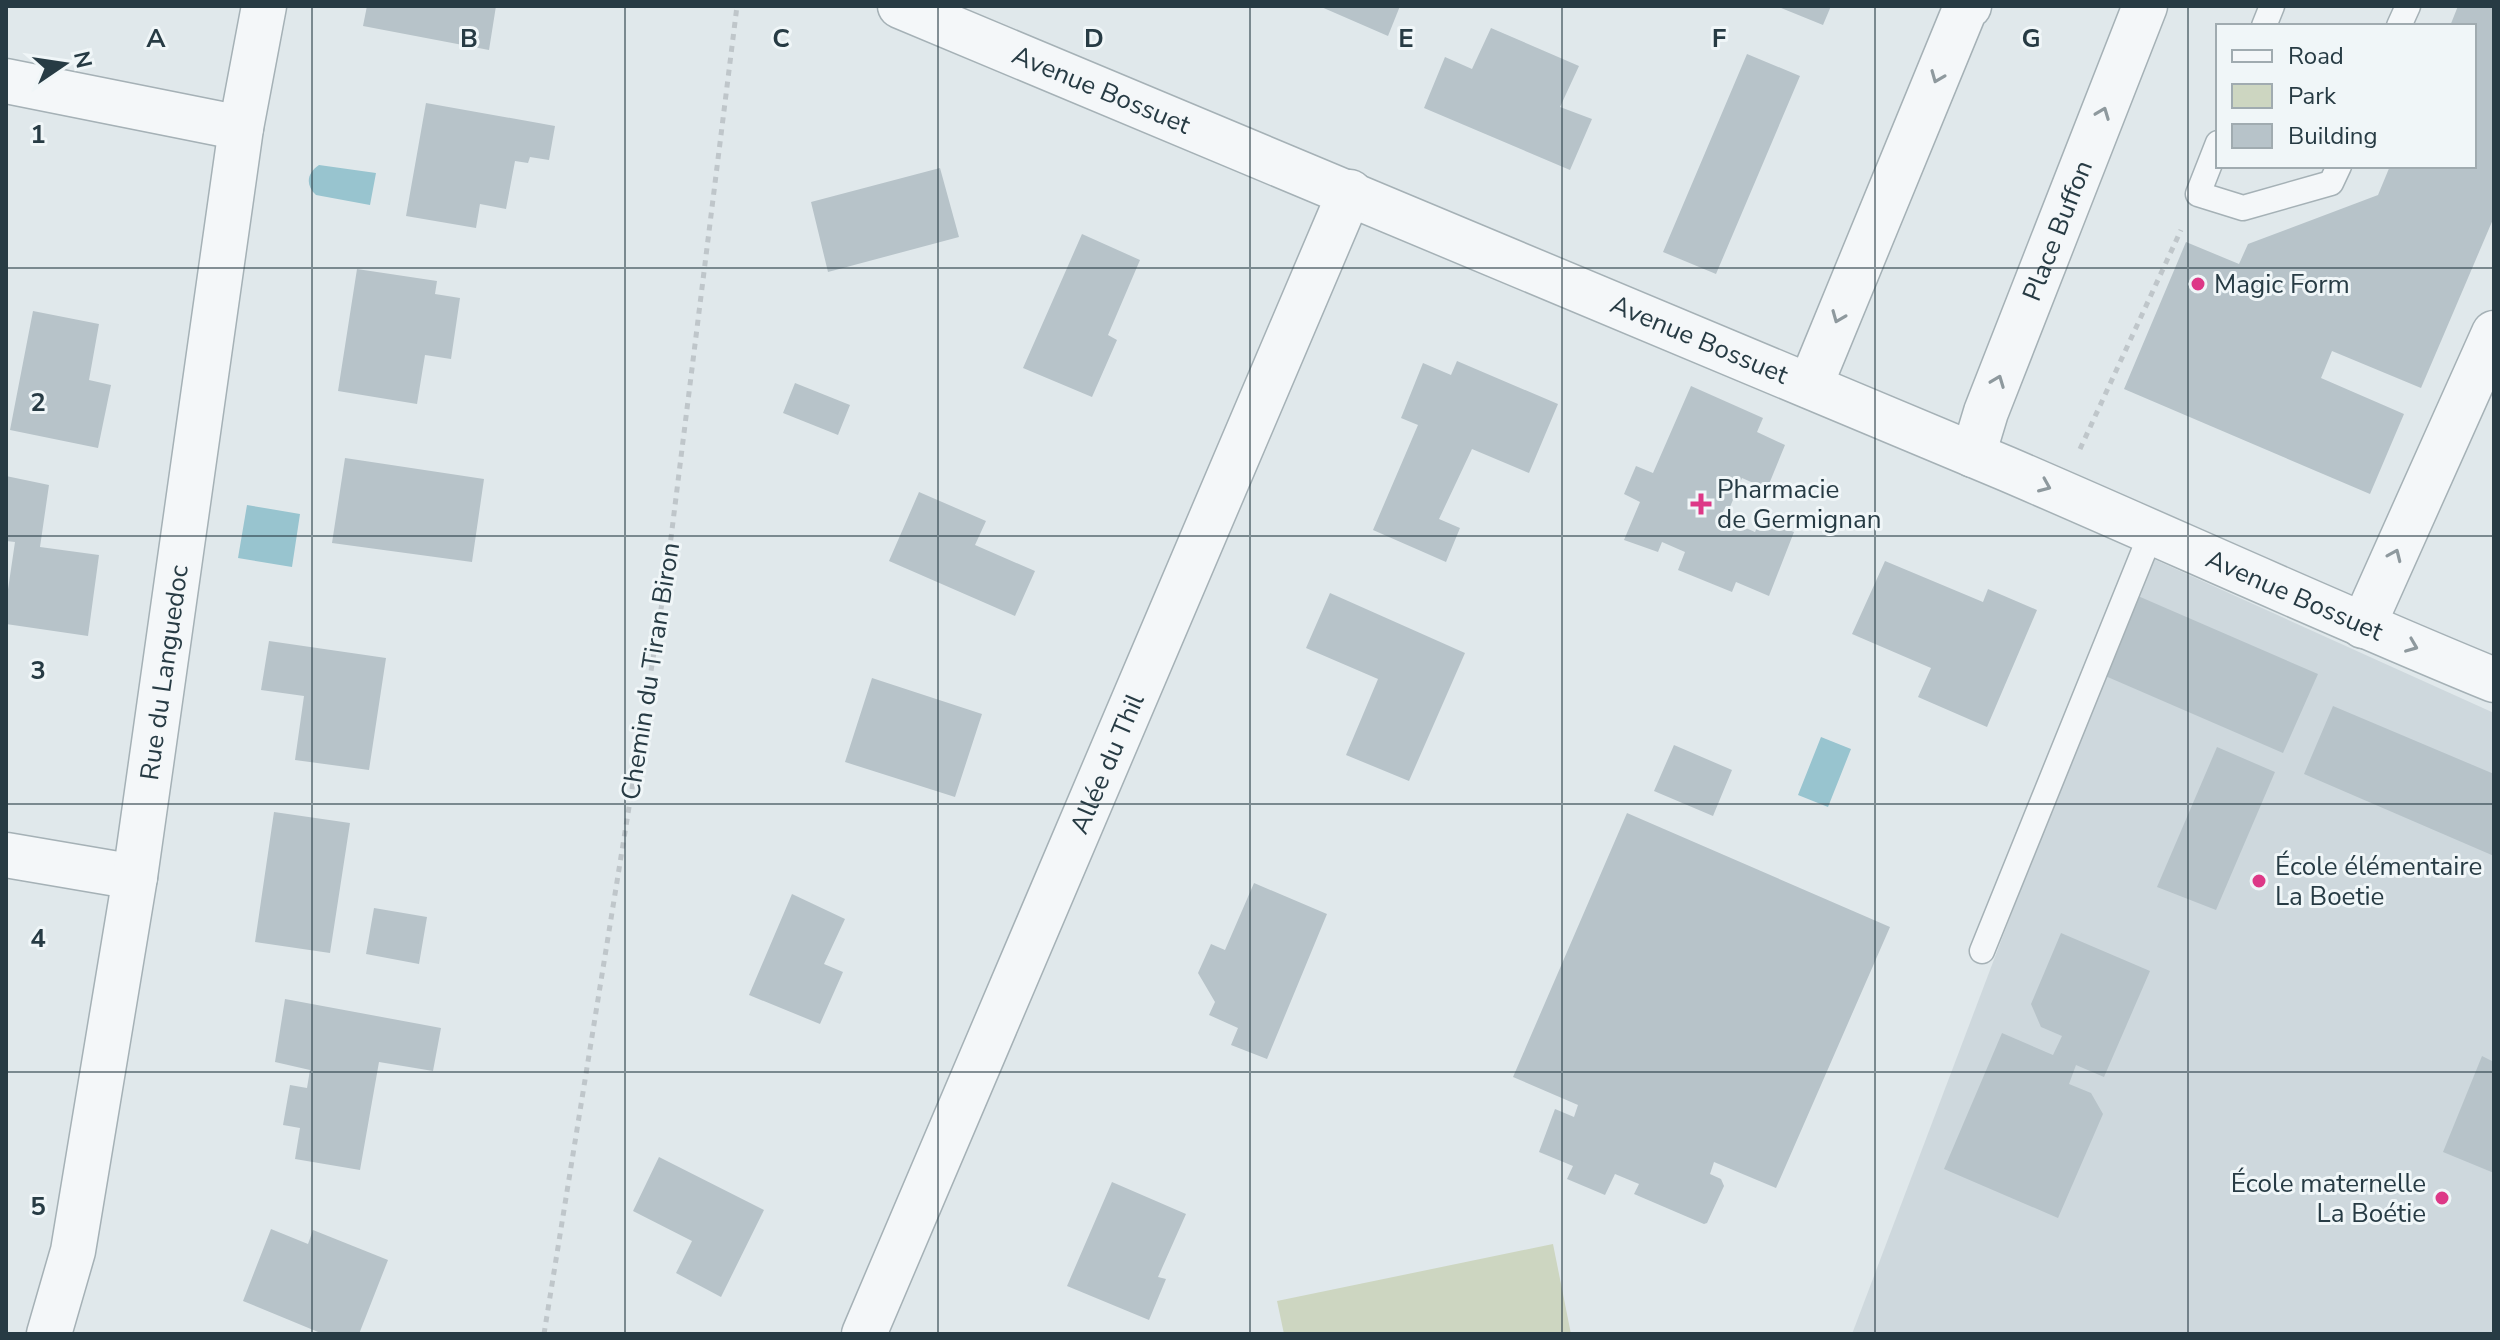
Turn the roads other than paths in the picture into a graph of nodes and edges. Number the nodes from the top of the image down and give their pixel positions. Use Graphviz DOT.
graph roads {
  1 [pos="264,6"];
  2 [pos="900,6"];
  3 [pos="1969,6"];
  4 [pos="2145,6"];
  5 [pos="6,81"];
  6 [pos="241,128"];
  7 [pos="2216,148"];
  8 [pos="2338,168"];
  9 [pos="1350,192"];
  10 [pos="2494,333"];
  11 [pos="1810,386"];
  12 [pos="1973,455"];
  13 [pos="2152,531"];
  14 [pos="2363,626"];
  15 [pos="2494,680"];
  16 [pos="6,855"];
  17 [pos="135,877"];
  18 [pos="1982,951"];
  19 [pos="49,1334"];
  20 [pos="864,1334"];
  1 -- 6 [label="street, Rue du Languedoc"];
  2 -- 9 [label="street, Avenue Bossuet"];
  3 -- 11 [label="street, one-way"];
  12 -- 4 [label="street, Place Buffon, one-way"];
  5 -- 6 [label="street"];
  6 -- 17 [label="street, Rue du Languedoc"];
  7 -- 8 [label="lane"];
  9 -- 11 [label="street, Avenue Bossuet"];
  9 -- 20 [label="street, Allée du Thil"];
  14 -- 10 [label="street, one-way"];
  11 -- 12 [label="street, Avenue Bossuet"];
  12 -- 13 [label="street, Avenue Bossuet, one-way"];
  13 -- 14 [label="street, Avenue Bossuet"];
  13 -- 18 [label="lane"];
  14 -- 15 [label="street, Avenue Bossuet, one-way"];
  16 -- 17 [label="street"];
  17 -- 19 [label="street, Rue du Languedoc"];
}
